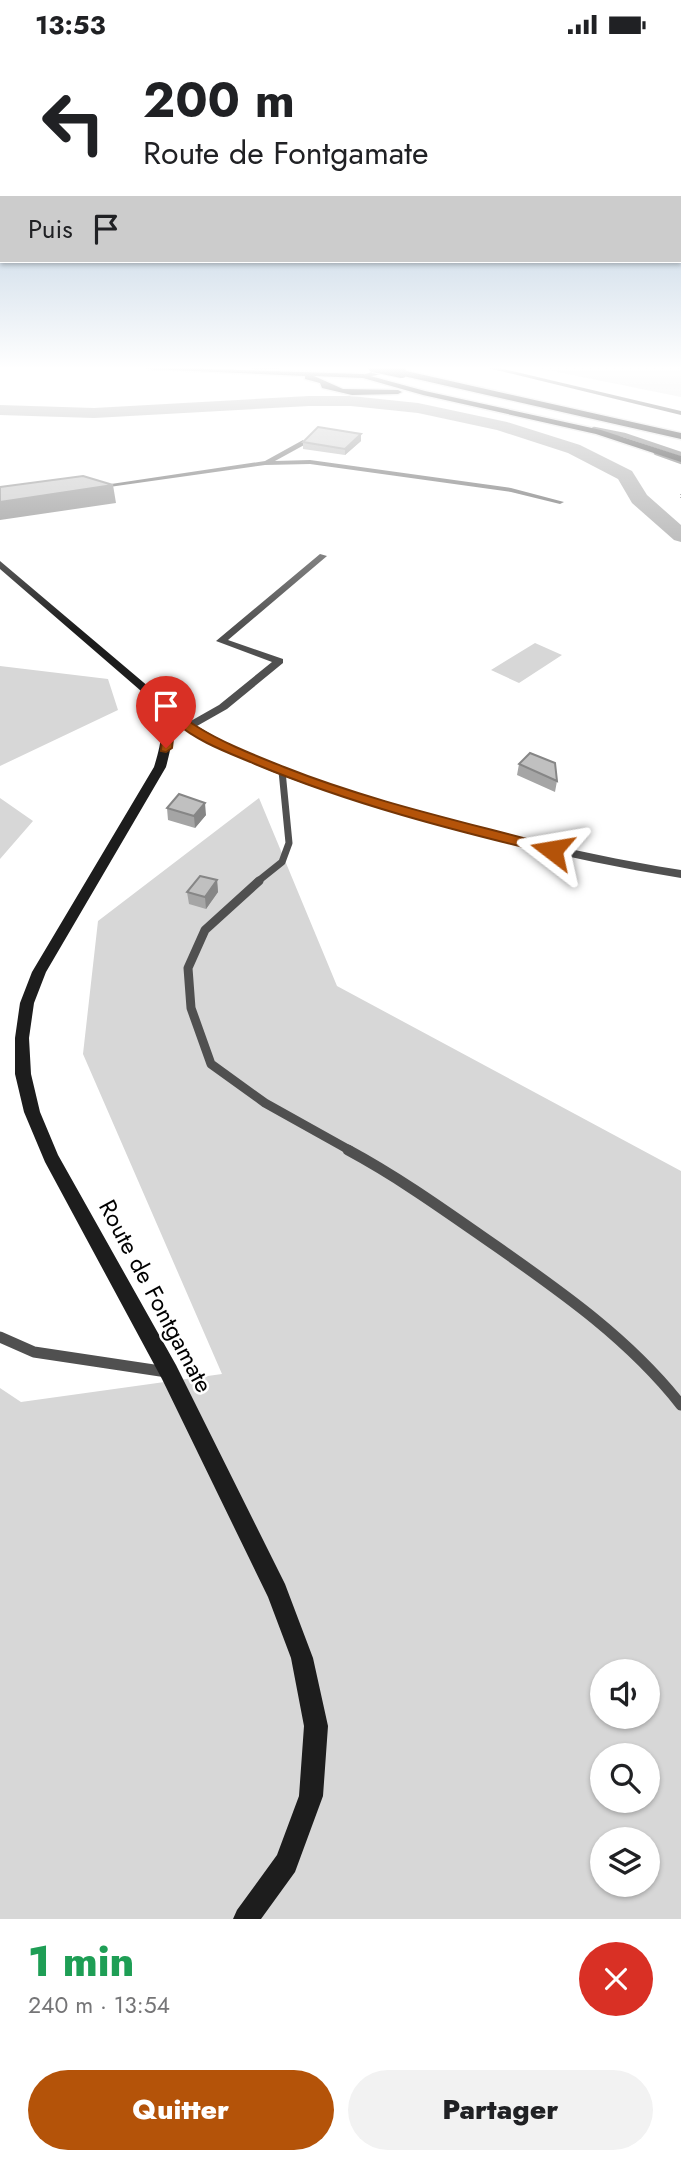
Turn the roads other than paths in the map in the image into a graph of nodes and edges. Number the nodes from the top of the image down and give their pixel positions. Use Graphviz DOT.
graph roads {
  1 [pos="281,454"];
  2 [pos="265,463"];
  3 [pos="87,489"];
  4 [pos="560,502"];
  5 [pos="323,556"];
  6 [pos="0,564"];
  7 [pos="161,705"];
  8 [pos="188,727"];
  9 [pos="282,771"];
  10 [pos="681,874"];
  11 [pos="0,1338"];
  12 [pos="169,1372"];
  13 [pos="681,1405"];
  14 [pos="246,1919"];
  1 -- 2 [label="street"];
  2 -- 3 [label="street"];
  2 -- 4 [label="street"];
  5 -- 8 [label="street"];
  6 -- 7 [label="street"];
  7 -- 8 [label="street"];
  7 -- 12 [label="street, Route de Fontgamate"];
  8 -- 9 [label="street"];
  9 -- 10 [label="street"];
  9 -- 13 [label="lane"];
  11 -- 12 [label="lane"];
  12 -- 14 [label="street, Route de Fontgamate"];
}
